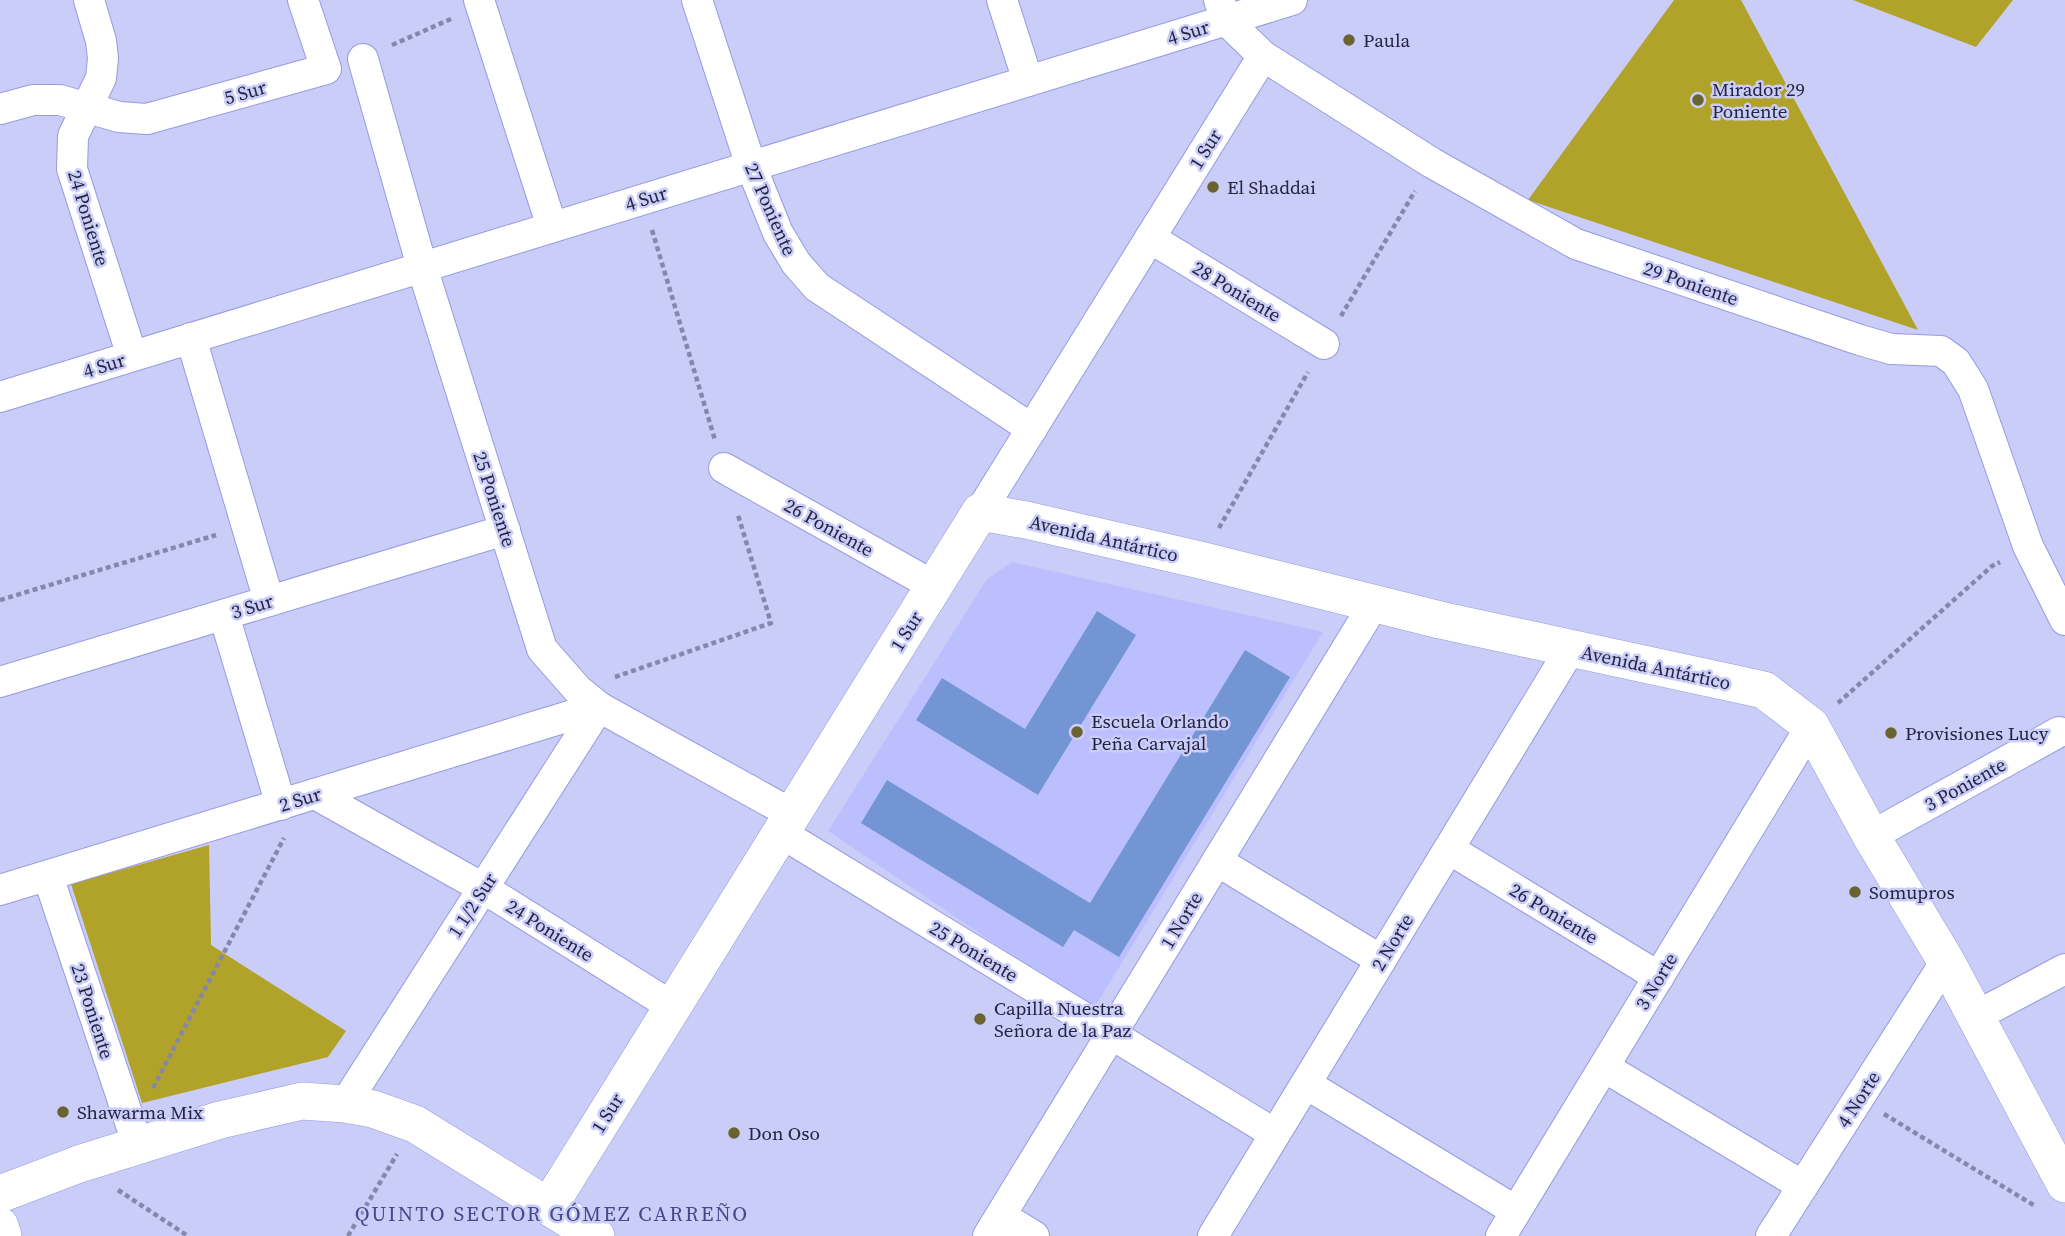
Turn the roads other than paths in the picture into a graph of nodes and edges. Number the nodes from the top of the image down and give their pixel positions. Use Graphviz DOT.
graph roads {
  1 [pos="89,0"];
  2 [pos="303,0"];
  3 [pos="697,0"];
  4 [pos="1002,0"];
  5 [pos="1292,0"];
  6 [pos="480,3"];
  7 [pos="1222,10"];
  8 [pos="1263,56"];
  9 [pos="363,59"];
  10 [pos="1028,81"];
  11 [pos="87,108"];
  12 [pos="0,109"];
  13 [pos="751,166"];
  14 [pos="552,227"];
  15 [pos="1150,238"];
  16 [pos="422,267"];
  17 [pos="191,338"];
  18 [pos="1324,344"];
  19 [pos="132,356"];
  20 [pos="0,397"];
  21 [pos="1032,429"];
  22 [pos="724,468"];
  23 [pos="980,512"];
  24 [pos="505,530"];
  25 [pos="934,586"];
  26 [pos="269,601"];
  27 [pos="1374,604"];
  28 [pos="224,615"];
  29 [pos="2065,620"];
  30 [pos="1571,648"];
  31 [pos="0,682"];
  32 [pos="599,707"];
  33 [pos="1811,726"];
  34 [pos="2059,732"];
  35 [pos="300,799"];
  36 [pos="786,824"];
  37 [pos="1871,836"];
  38 [pos="1448,849"];
  39 [pos="1217,861"];
  40 [pos="48,876"];
  41 [pos="483,888"];
  42 [pos="0,890"];
  43 [pos="1381,960"];
  44 [pos="1946,961"];
  45 [pos="2065,969"];
  46 [pos="1658,977"];
  47 [pos="673,1007"];
  48 [pos="1974,1017"];
  49 [pos="1111,1035"];
  50 [pos="1604,1067"];
  51 [pos="1306,1084"];
  52 [pos="345,1104"];
  53 [pos="1275,1134"];
  54 [pos="135,1138"];
  55 [pos="1802,1186"];
  56 [pos="0,1194"];
  57 [pos="2055,1198"];
  58 [pos="549,1206"];
  59 [pos="1508,1224"];
  60 [pos="0,1226"];
  61 [pos="995,1226"];
  62 [pos="3,1236"];
  63 [pos="596,1236"];
  64 [pos="1034,1236"];
  65 [pos="1213,1236"];
  66 [pos="1771,1236"];
  1 -- 11 [label="street, 24 Poniente"];
  2 -- 11 [label="street, 5 Sur"];
  3 -- 13 [label="street, 27 Poniente"];
  4 -- 10 [label="street"];
  5 -- 7 [label="street, 4 Sur"];
  6 -- 14 [label="street"];
  7 -- 8 [label="street, 29 Poniente"];
  7 -- 10 [label="street, 4 Sur"];
  8 -- 15 [label="street, 1 Sur"];
  8 -- 29 [label="street, 29 Poniente"];
  9 -- 16 [label="street, 25 Poniente"];
  10 -- 13 [label="street, 4 Sur"];
  11 -- 12 [label="street, 5 Sur"];
  11 -- 19 [label="street, 24 Poniente"];
  13 -- 14 [label="street, 4 Sur"];
  13 -- 21 [label="street, 27 Poniente"];
  14 -- 16 [label="street, 4 Sur"];
  15 -- 18 [label="street, 28 Poniente"];
  15 -- 21 [label="street, 1 Sur"];
  16 -- 17 [label="street, 4 Sur"];
  16 -- 24 [label="street, 25 Poniente"];
  17 -- 19 [label="street, 4 Sur"];
  17 -- 26 [label="street"];
  19 -- 20 [label="street, 4 Sur"];
  21 -- 23 [label="street, 1 Sur"];
  22 -- 25 [label="street, 26 Poniente"];
  23 -- 25 [label="street, 1 Sur"];
  23 -- 27 [label="street, Avenida Antártico"];
  24 -- 26 [label="street, 3 Sur"];
  24 -- 32 [label="street, 25 Poniente"];
  25 -- 36 [label="street, 1 Sur"];
  26 -- 28 [label="street, 3 Sur"];
  27 -- 30 [label="street, Avenida Antártico"];
  27 -- 39 [label="street, 1 Norte"];
  28 -- 31 [label="street, 3 Sur"];
  28 -- 35 [label="street"];
  30 -- 33 [label="street, Avenida Antártico"];
  30 -- 38 [label="street, 2 Norte"];
  32 -- 35 [label="street, 2 Sur"];
  32 -- 36 [label="street, 25 Poniente"];
  32 -- 41 [label="street, 1 1/2 Sur"];
  33 -- 37 [label="street, Avenida Antártico"];
  33 -- 46 [label="street, 3 Norte"];
  34 -- 37 [label="street, 3 Poniente"];
  35 -- 40 [label="street, 2 Sur"];
  35 -- 41 [label="street, 24 Poniente"];
  36 -- 47 [label="street, 1 Sur"];
  36 -- 49 [label="street, 25 Poniente"];
  37 -- 44 [label="street, Avenida Antártico"];
  38 -- 43 [label="street, 2 Norte"];
  38 -- 46 [label="street, 26 Poniente"];
  39 -- 43 [label="street"];
  39 -- 49 [label="street, 1 Norte"];
  40 -- 42 [label="street, 2 Sur"];
  40 -- 54 [label="street, 23 Poniente"];
  41 -- 47 [label="street, 24 Poniente"];
  41 -- 52 [label="street, 1 1/2 Sur"];
  43 -- 51 [label="street, 2 Norte"];
  44 -- 48 [label="street, Avenida Antártico"];
  44 -- 55 [label="street, 4 Norte"];
  45 -- 48 [label="street"];
  46 -- 50 [label="street, 3 Norte"];
  47 -- 58 [label="street, 1 Sur"];
  48 -- 57 [label="street, Avenida Antártico"];
  49 -- 53 [label="street, 25 Poniente"];
  49 -- 61 [label="street, 1 Norte"];
  50 -- 55 [label="street"];
  50 -- 59 [label="street, 3 Norte"];
  51 -- 53 [label="street, 2 Norte"];
  51 -- 59 [label="street"];
  52 -- 54 [label="street"];
  52 -- 58 [label="street"];
  53 -- 65 [label="street, 2 Norte"];
  54 -- 56 [label="street"];
  55 -- 66 [label="street, 4 Norte"];
  58 -- 63 [label="street"];
  60 -- 62 [label="street"];
  61 -- 64 [label="street"];
}
